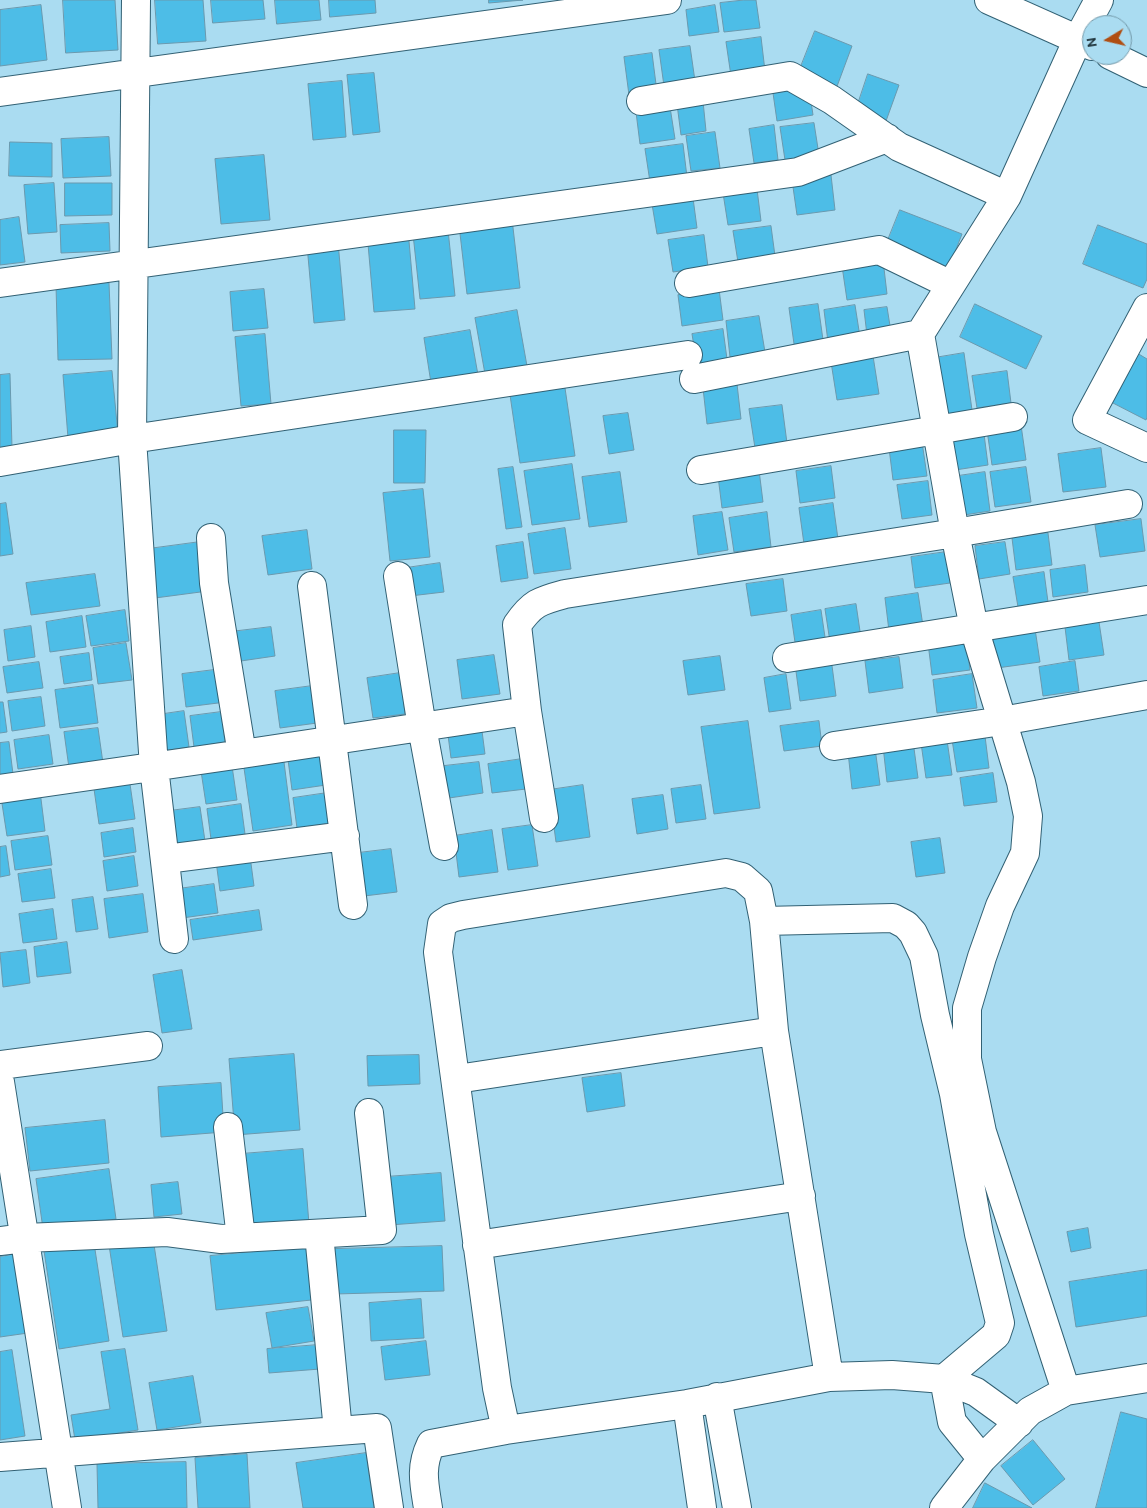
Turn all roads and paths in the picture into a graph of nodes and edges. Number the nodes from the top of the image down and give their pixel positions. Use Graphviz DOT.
graph roads {
  1 [pos="136,0"];
  2 [pos="667,0"];
  3 [pos="989,0"];
  4 [pos="1099,0"];
  5 [pos="1094,15"];
  6 [pos="1082,42"];
  7 [pos="1082,49"];
  8 [pos="1129,65"];
  9 [pos="135,74"];
  10 [pos="1147,74"];
  11 [pos="0,92"];
  12 [pos="641,102"];
  13 [pos="887,138"];
  14 [pos="1008,196"];
  15 [pos="134,263"];
  16 [pos="0,283"];
  17 [pos="689,283"];
  18 [pos="951,285"];
  19 [pos="1147,308"];
  20 [pos="920,334"];
  21 [pos="1013,417"];
  22 [pos="936,429"];
  23 [pos="132,439"];
  24 [pos="1147,448"];
  25 [pos="0,462"];
  26 [pos="701,470"];
  27 [pos="1128,504"];
  28 [pos="954,533"];
  29 [pos="211,538"];
  30 [pos="398,576"];
  31 [pos="312,586"];
  32 [pos="1147,600"];
  33 [pos="974,628"];
  34 [pos="787,658"];
  35 [pos="1147,695"];
  36 [pos="527,711"];
  37 [pos="1002,721"];
  38 [pos="422,727"];
  39 [pos="332,740"];
  40 [pos="834,746"];
  41 [pos="242,754"];
  42 [pos="154,767"];
  43 [pos="0,789"];
  44 [pos="544,818"];
  45 [pos="345,836"];
  46 [pos="444,846"];
  47 [pos="166,858"];
  48 [pos="353,905"];
  49 [pos="764,921"];
  50 [pos="174,939"];
  51 [pos="774,1031"];
  52 [pos="148,1046"];
  53 [pos="0,1065"];
  54 [pos="456,1079"];
  55 [pos="0,1082"];
  56 [pos="369,1113"];
  57 [pos="228,1127"];
  58 [pos="800,1196"];
  59 [pos="319,1234"];
  60 [pos="241,1238"];
  61 [pos="12,1239"];
  62 [pos="477,1245"];
  63 [pos="829,1377"];
  64 [pos="1147,1378"];
  65 [pos="944,1379"];
  66 [pos="1066,1391"];
  67 [pos="717,1397"];
  68 [pos="687,1404"];
  69 [pos="1018,1423"];
  70 [pos="506,1430"];
  71 [pos="338,1431"];
  72 [pos="59,1452"];
  73 [pos="0,1457"];
  74 [pos="982,1459"];
  75 [pos="67,1508"];
  76 [pos="389,1508"];
  77 [pos="428,1508"];
  78 [pos="702,1508"];
  79 [pos="737,1508"];
  80 [pos="944,1508"];
  1 -- 9 [label="street"];
  2 -- 9 [label="street"];
  3 -- 6 [label="street"];
  4 -- 5 [label="street"];
  7 -- 14 [label="street"];
  8 -- 10 [label="street"];
  9 -- 11 [label="street"];
  9 -- 15 [label="street"];
  12 -- 13 [label="street"];
  13 -- 14 [label="street"];
  13 -- 15 [label="street"];
  14 -- 18 [label="street"];
  15 -- 16 [label="street"];
  15 -- 23 [label="street"];
  17 -- 18 [label="street"];
  18 -- 20 [label="street"];
  19 -- 24 [label="street"];
  20 -- 22 [label="street"];
  20 -- 23 [label="street"];
  21 -- 22 [label="street"];
  22 -- 26 [label="street"];
  22 -- 28 [label="street"];
  23 -- 25 [label="street"];
  23 -- 42 [label="street"];
  27 -- 28 [label="street"];
  28 -- 33 [label="street"];
  28 -- 36 [label="street"];
  29 -- 41 [label="street"];
  30 -- 38 [label="street"];
  31 -- 39 [label="street"];
  32 -- 33 [label="street"];
  33 -- 34 [label="street"];
  33 -- 37 [label="street"];
  35 -- 37 [label="street"];
  36 -- 38 [label="street"];
  36 -- 44 [label="street"];
  37 -- 40 [label="street"];
  37 -- 66 [label="street"];
  38 -- 39 [label="street"];
  38 -- 46 [label="street"];
  39 -- 41 [label="street"];
  39 -- 45 [label="street"];
  41 -- 42 [label="street"];
  42 -- 43 [label="street"];
  42 -- 47 [label="street"];
  45 -- 47 [label="street"];
  45 -- 48 [label="street"];
  47 -- 50 [label="street"];
  49 -- 51 [label="street"];
  49 -- 54 [label="street"];
  49 -- 65 [label="street"];
  51 -- 54 [label="street"];
  51 -- 58 [label="street"];
  52 -- 53 [label="street"];
  54 -- 62 [label="street"];
  55 -- 61 [label="street"];
  56 -- 59 [label="street"];
  57 -- 60 [label="street"];
  58 -- 62 [label="street"];
  58 -- 63 [label="street"];
  59 -- 60 [label="street"];
  59 -- 71 [label="street"];
  60 -- 61 [label="street"];
  61 -- 72 [label="street"];
  62 -- 70 [label="street"];
  63 -- 65 [label="street"];
  63 -- 67 [label="street"];
  64 -- 66 [label="street"];
  65 -- 69 [label="street"];
  65 -- 74 [label="street"];
  66 -- 69 [label="street"];
  67 -- 68 [label="street"];
  67 -- 79 [label="street"];
  68 -- 70 [label="street"];
  68 -- 78 [label="street"];
  69 -- 74 [label="street"];
  70 -- 77 [label="street"];
  71 -- 72 [label="street"];
  71 -- 76 [label="street"];
  72 -- 73 [label="street"];
  72 -- 75 [label="street"];
  74 -- 80 [label="street"];
}
